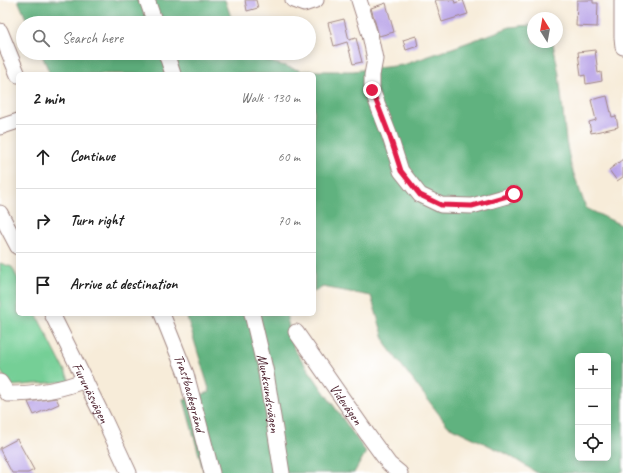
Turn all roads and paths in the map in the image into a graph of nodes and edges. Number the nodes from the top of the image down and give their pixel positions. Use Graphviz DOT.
graph roads {
  1 [pos="147,0"];
  2 [pos="293,0"];
  3 [pos="316,0"];
  4 [pos="359,0"];
  5 [pos="622,0"];
  6 [pos="153,16"];
  7 [pos="0,31"];
  8 [pos="623,47"];
  9 [pos="168,60"];
  10 [pos="17,72"];
  11 [pos="172,72"];
  12 [pos="16,122"];
  13 [pos="0,127"];
  14 [pos="514,194"];
  15 [pos="0,213"];
  16 [pos="5,236"];
  17 [pos="16,245"];
  18 [pos="53,316"];
  19 [pos="163,316"];
  20 [pos="252,316"];
  21 [pos="296,332"];
  22 [pos="85,380"];
  23 [pos="0,382"];
  24 [pos="129,473"];
  25 [pos="212,473"];
  26 [pos="282,473"];
  27 [pos="400,473"];
  1 -- 6 [label="street"];
  2 -- 3 [label="street"];
  4 -- 14 [label="street"];
  5 -- 8 [label="street"];
  7 -- 10 [label="street"];
  9 -- 11 [label="street"];
  12 -- 13 [label="street"];
  15 -- 16 [label="street"];
  16 -- 17 [label="street"];
  18 -- 22 [label="street, Furunäsvägen"];
  19 -- 25 [label="street, Trastbackegränd"];
  20 -- 26 [label="street, Munksundsvägen"];
  21 -- 27 [label="street, Videvägen"];
  22 -- 23 [label="street"];
  22 -- 24 [label="street, Furunäsvägen"];
}
